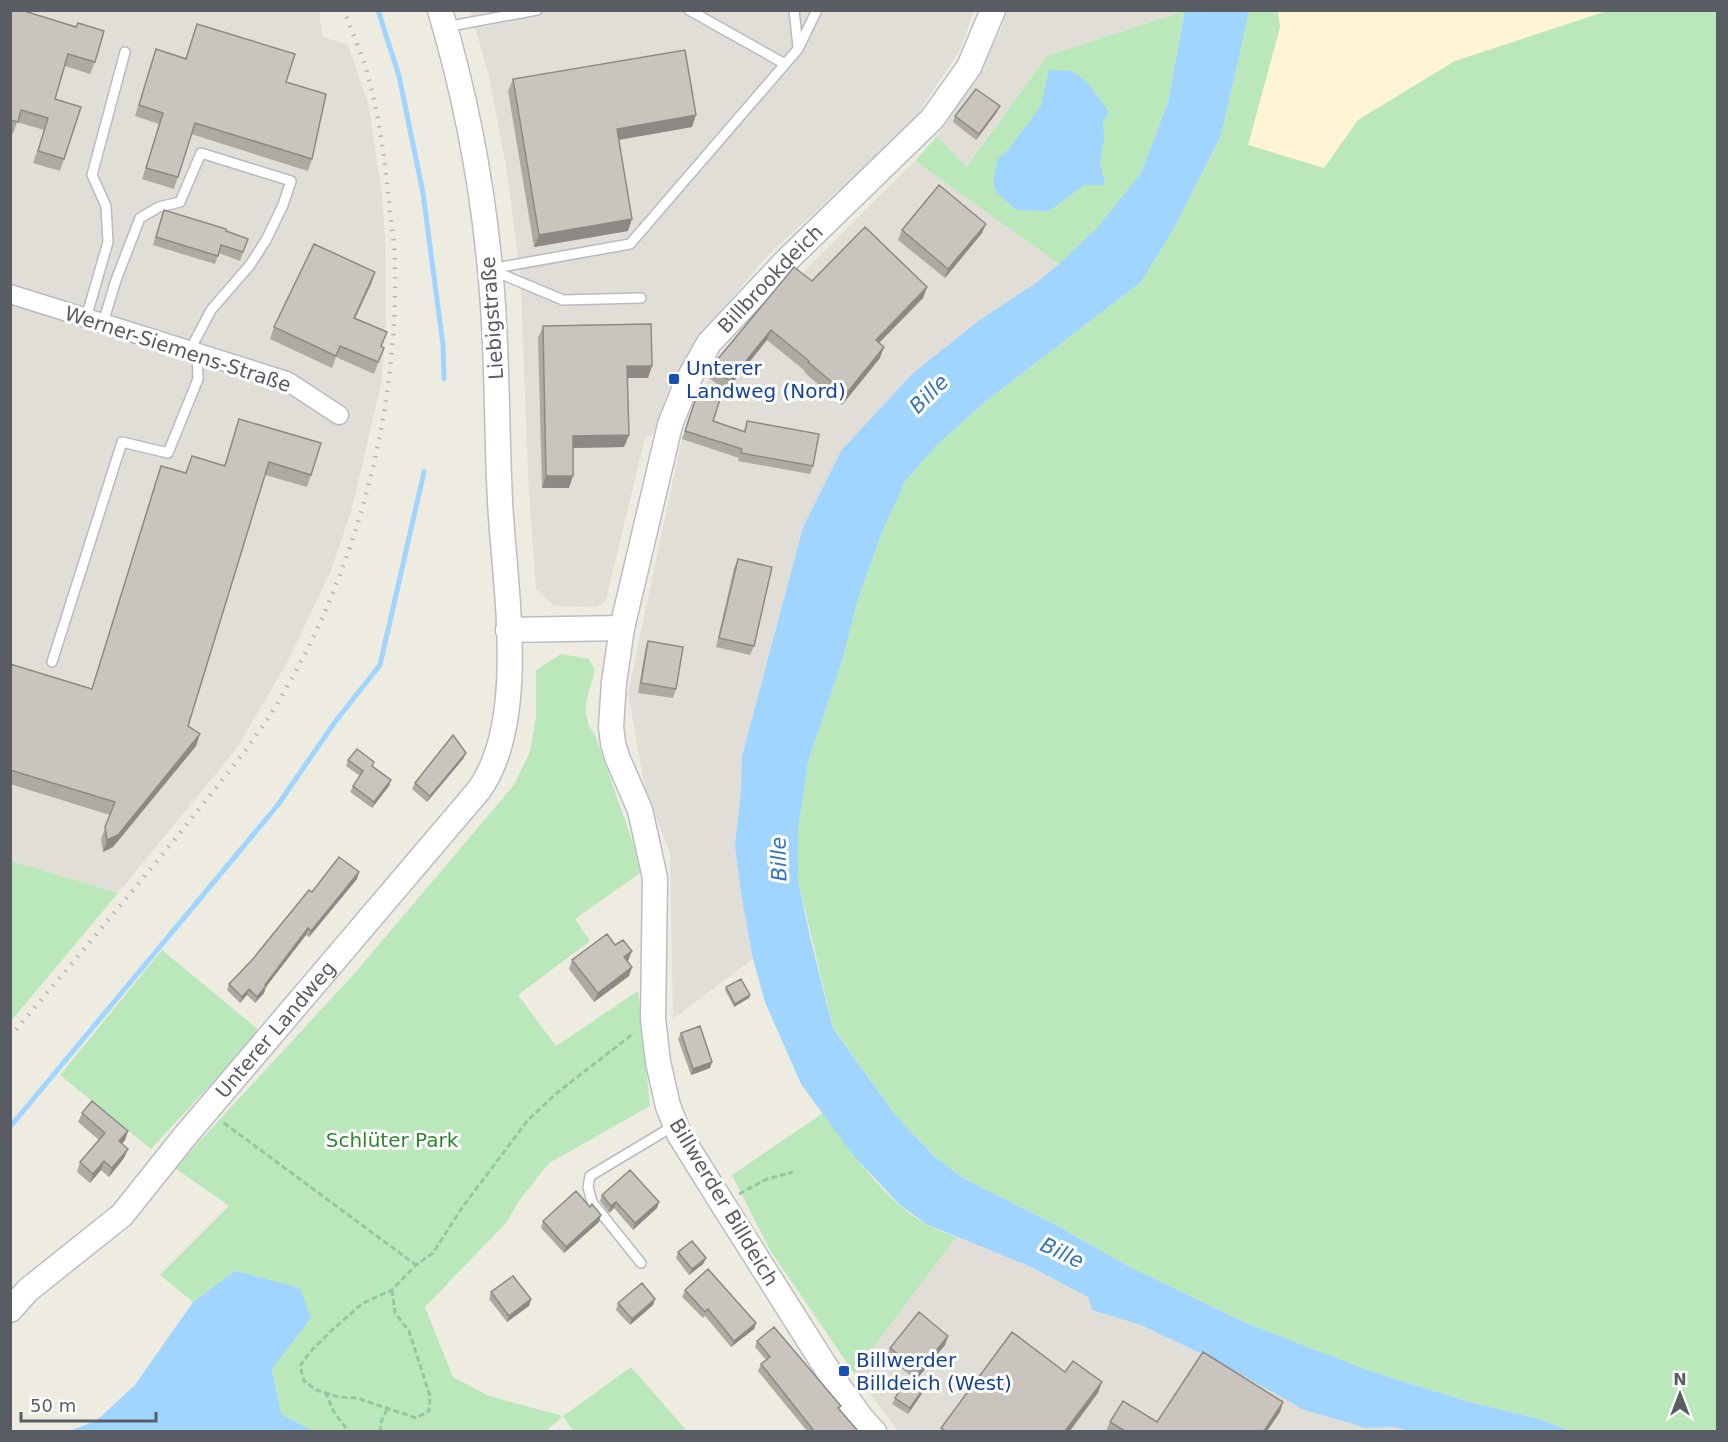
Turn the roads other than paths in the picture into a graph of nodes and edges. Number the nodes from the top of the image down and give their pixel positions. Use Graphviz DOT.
graph roads {
  1 [pos="537,10"];
  2 [pos="689,10"];
  3 [pos="794,10"];
  4 [pos="817,10"];
  5 [pos="993,10"];
  6 [pos="442,19"];
  7 [pos="798,49"];
  8 [pos="125,52"];
  9 [pos="785,64"];
  10 [pos="490,269"];
  11 [pos="10,294"];
  12 [pos="642,298"];
  13 [pos="94,321"];
  14 [pos="194,351"];
  15 [pos="339,415"];
  16 [pos="622,628"];
  17 [pos="508,630"];
  18 [pos="52,662"];
  19 [pos="506,721"];
  20 [pos="675,1125"];
  21 [pos="641,1263"];
  22 [pos="10,1310"];
  23 [pos="874,1431"];
  1 -- 6 [label="lane"];
  2 -- 9 [label="lane"];
  3 -- 7 [label="lane"];
  4 -- 7 [label="lane"];
  5 -- 16 [label="street, Billbrookdeich"];
  6 -- 10 [label="street, Liebigstraße"];
  7 -- 9 [label="lane"];
  8 -- 13 [label="lane"];
  9 -- 10 [label="lane"];
  10 -- 12 [label="lane"];
  10 -- 17 [label="street, Liebigstraße"];
  11 -- 13 [label="street, Werner-Siemens-Straße"];
  13 -- 14 [label="street, Werner-Siemens-Straße"];
  13 -- 14 [label="lane"];
  14 -- 15 [label="street, Werner-Siemens-Straße"];
  14 -- 18 [label="lane"];
  16 -- 17 [label="street"];
  16 -- 20 [label="street, Billwerder Billdeich"];
  17 -- 19 [label="street, Liebigstraße"];
  19 -- 22 [label="street, Unterer Landweg"];
  20 -- 21 [label="lane"];
  20 -- 23 [label="street, Billwerder Billdeich"];
}
